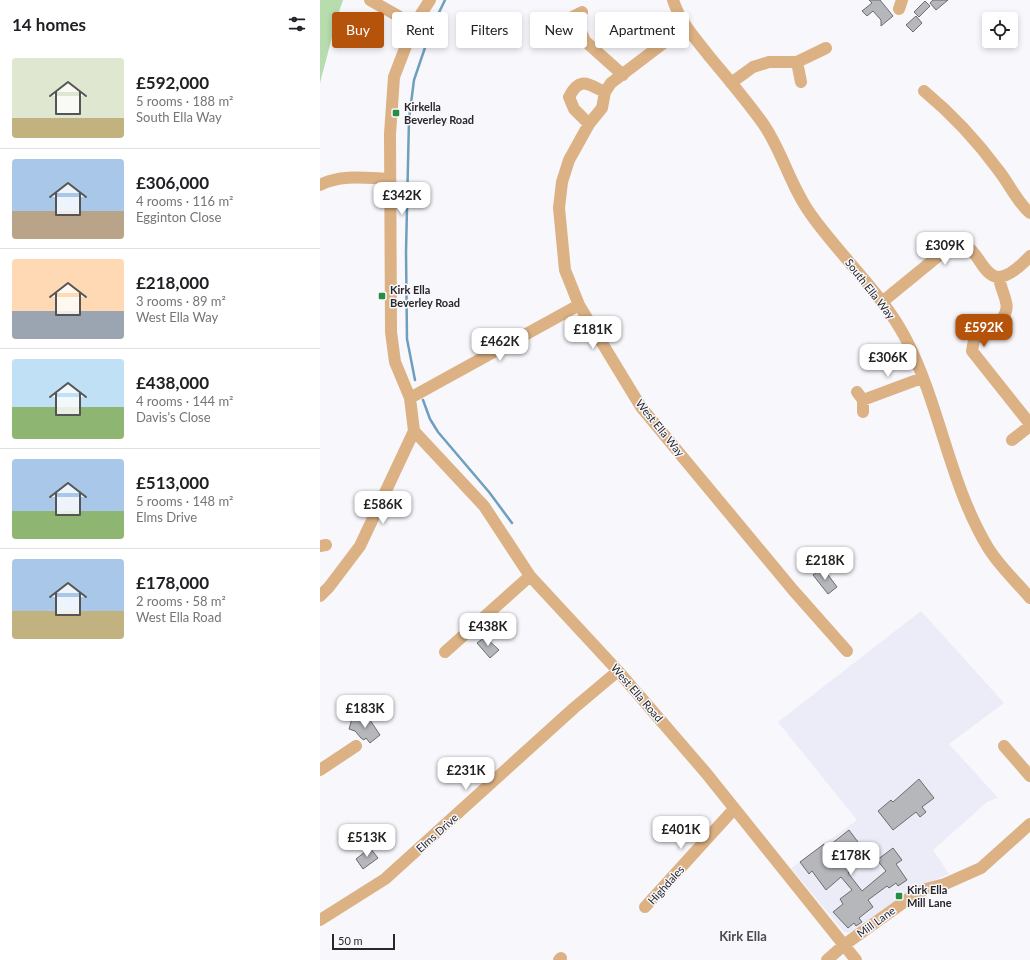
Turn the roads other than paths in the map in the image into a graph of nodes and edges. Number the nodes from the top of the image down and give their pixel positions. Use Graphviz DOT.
graph roads {
  1 [pos="370,0"];
  2 [pos="430,0"];
  3 [pos="673,0"];
  4 [pos="392,12"];
  5 [pos="422,12"];
  6 [pos="679,12"];
  7 [pos="689,30"];
  8 [pos="587,43"];
  9 [pos="830,47"];
  10 [pos="405,48"];
  11 [pos="658,48"];
  12 [pos="797,62"];
  13 [pos="623,75"];
  14 [pos="801,82"];
  15 [pos="732,84"];
  16 [pos="924,91"];
  17 [pos="605,92"];
  18 [pos="589,124"];
  19 [pos="390,179"];
  20 [pos="320,185"];
  21 [pos="1030,213"];
  22 [pos="1030,256"];
  23 [pos="1000,278"];
  24 [pos="882,302"];
  25 [pos="579,305"];
  26 [pos="922,378"];
  27 [pos="410,398"];
  28 [pos="861,401"];
  29 [pos="1030,425"];
  30 [pos="414,431"];
  31 [pos="1012,440"];
  32 [pos="530,576"];
  33 [pos="320,596"];
  34 [pos="1030,598"];
  35 [pos="847,651"];
  36 [pos="445,652"];
  37 [pos="618,671"];
  38 [pos="356,746"];
  39 [pos="1004,746"];
  40 [pos="320,770"];
  41 [pos="1030,776"];
  42 [pos="734,809"];
  43 [pos="1030,824"];
  44 [pos="645,907"];
  45 [pos="320,920"];
  46 [pos="844,945"];
  47 [pos="827,960"];
  48 [pos="856,960"];
  1 -- 4 [label="street"];
  2 -- 5 [label="street"];
  3 -- 6 [label="street, South Ella Way"];
  7 -- 15 [label="street, South Ella Way"];
  8 -- 13 [label="street"];
  9 -- 12 [label="street"];
  10 -- 19 [label="street"];
  11 -- 13 [label="street, West Ella Way"];
  12 -- 14 [label="street"];
  12 -- 15 [label="street"];
  13 -- 17 [label="street, West Ella Way"];
  15 -- 24 [label="street, South Ella Way"];
  16 -- 21 [label="street"];
  17 -- 18 [label="street, West Ella Way"];
  17 -- 18 [label="street"];
  18 -- 25 [label="street, West Ella Way"];
  19 -- 20 [label="street"];
  19 -- 27 [label="street"];
  22 -- 23 [label="street"];
  23 -- 24 [label="street"];
  23 -- 29 [label="street"];
  24 -- 26 [label="street, South Ella Way"];
  25 -- 27 [label="street"];
  25 -- 35 [label="street, West Ella Way"];
  26 -- 28 [label="street"];
  26 -- 34 [label="street, South Ella Way"];
  27 -- 30 [label="street"];
  29 -- 31 [label="street"];
  30 -- 32 [label="street, West Ella Road"];
  30 -- 33 [label="street"];
  32 -- 36 [label="street"];
  32 -- 37 [label="street, West Ella Road"];
  37 -- 42 [label="street, West Ella Road"];
  37 -- 45 [label="street, Elms Drive"];
  38 -- 40 [label="street"];
  39 -- 41 [label="street"];
  42 -- 44 [label="street, Highdales"];
  42 -- 46 [label="street, West Ella Road"];
  43 -- 46 [label="street, Mill Lane"];
  46 -- 47 [label="street, Mill Lane"];
  46 -- 48 [label="street, West Ella Road"];
}
